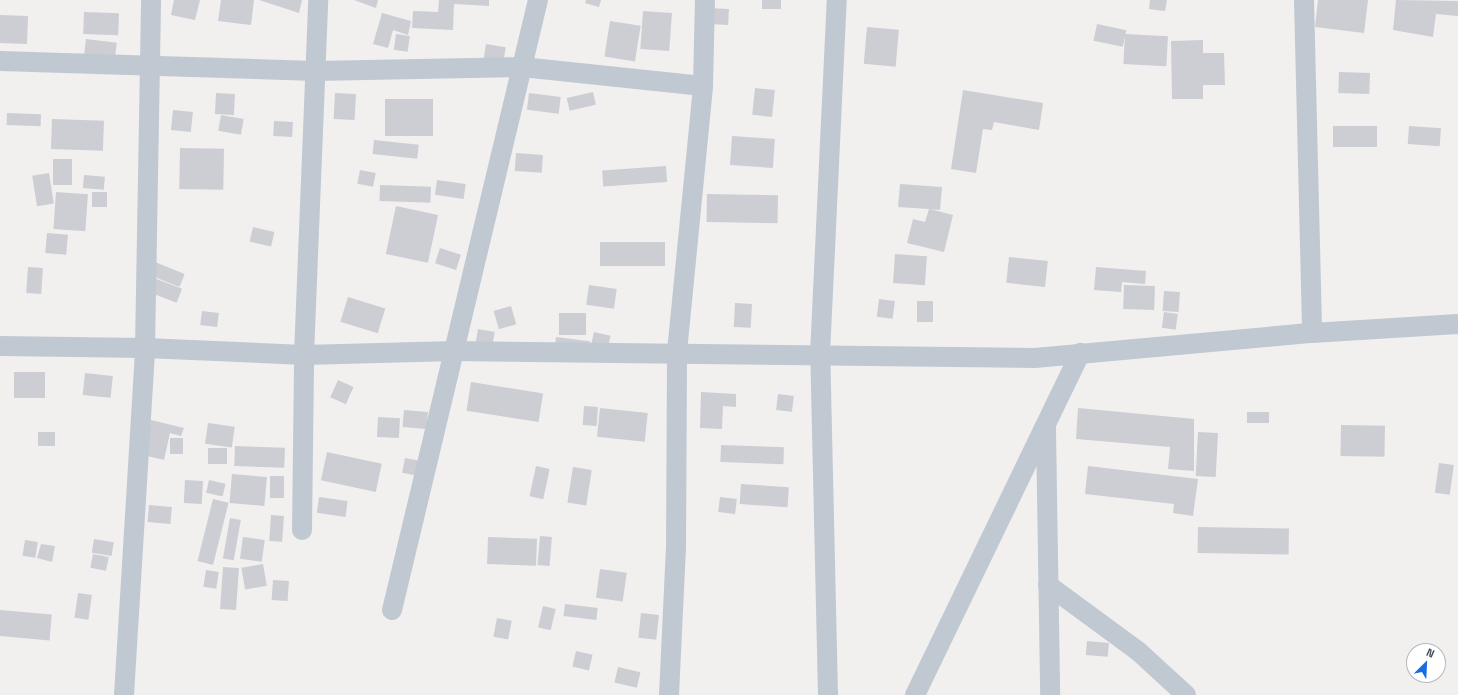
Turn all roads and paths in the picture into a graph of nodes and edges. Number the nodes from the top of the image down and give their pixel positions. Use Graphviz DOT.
graph roads {
  1 [pos="151,0"];
  2 [pos="318,0"];
  3 [pos="538,0"];
  4 [pos="705,0"];
  5 [pos="837,0"];
  6 [pos="1304,0"];
  7 [pos="0,61"];
  8 [pos="150,63"];
  9 [pos="522,67"];
  10 [pos="315,71"];
  11 [pos="703,86"];
  12 [pos="1458,324"];
  13 [pos="1312,332"];
  14 [pos="0,346"];
  15 [pos="145,348"];
  16 [pos="454,351"];
  17 [pos="677,352"];
  18 [pos="1080,353"];
  19 [pos="304,355"];
  20 [pos="820,355"];
  21 [pos="1046,425"];
  22 [pos="302,530"];
  23 [pos="1048,585"];
  24 [pos="392,610"];
  25 [pos="124,695"];
  26 [pos="669,695"];
  27 [pos="828,695"];
  28 [pos="915,695"];
  29 [pos="1050,695"];
  30 [pos="1186,695"];
  1 -- 8 [label="street"];
  2 -- 10 [label="street"];
  3 -- 9 [label="street"];
  4 -- 11 [label="street"];
  5 -- 20 [label="street"];
  6 -- 13 [label="street"];
  7 -- 8 [label="street"];
  8 -- 10 [label="street"];
  8 -- 15 [label="street"];
  9 -- 10 [label="street"];
  9 -- 11 [label="street"];
  9 -- 16 [label="street"];
  10 -- 19 [label="street"];
  11 -- 17 [label="street"];
  12 -- 13 [label="street"];
  13 -- 18 [label="street"];
  14 -- 15 [label="street"];
  15 -- 19 [label="street"];
  15 -- 25 [label="street"];
  16 -- 17 [label="street"];
  16 -- 19 [label="street"];
  16 -- 24 [label="street"];
  17 -- 20 [label="street"];
  17 -- 26 [label="street"];
  18 -- 20 [label="street"];
  18 -- 21 [label="street"];
  19 -- 22 [label="street"];
  20 -- 27 [label="street"];
  21 -- 23 [label="street"];
  21 -- 28 [label="street"];
  23 -- 29 [label="street"];
  23 -- 30 [label="street"];
}
